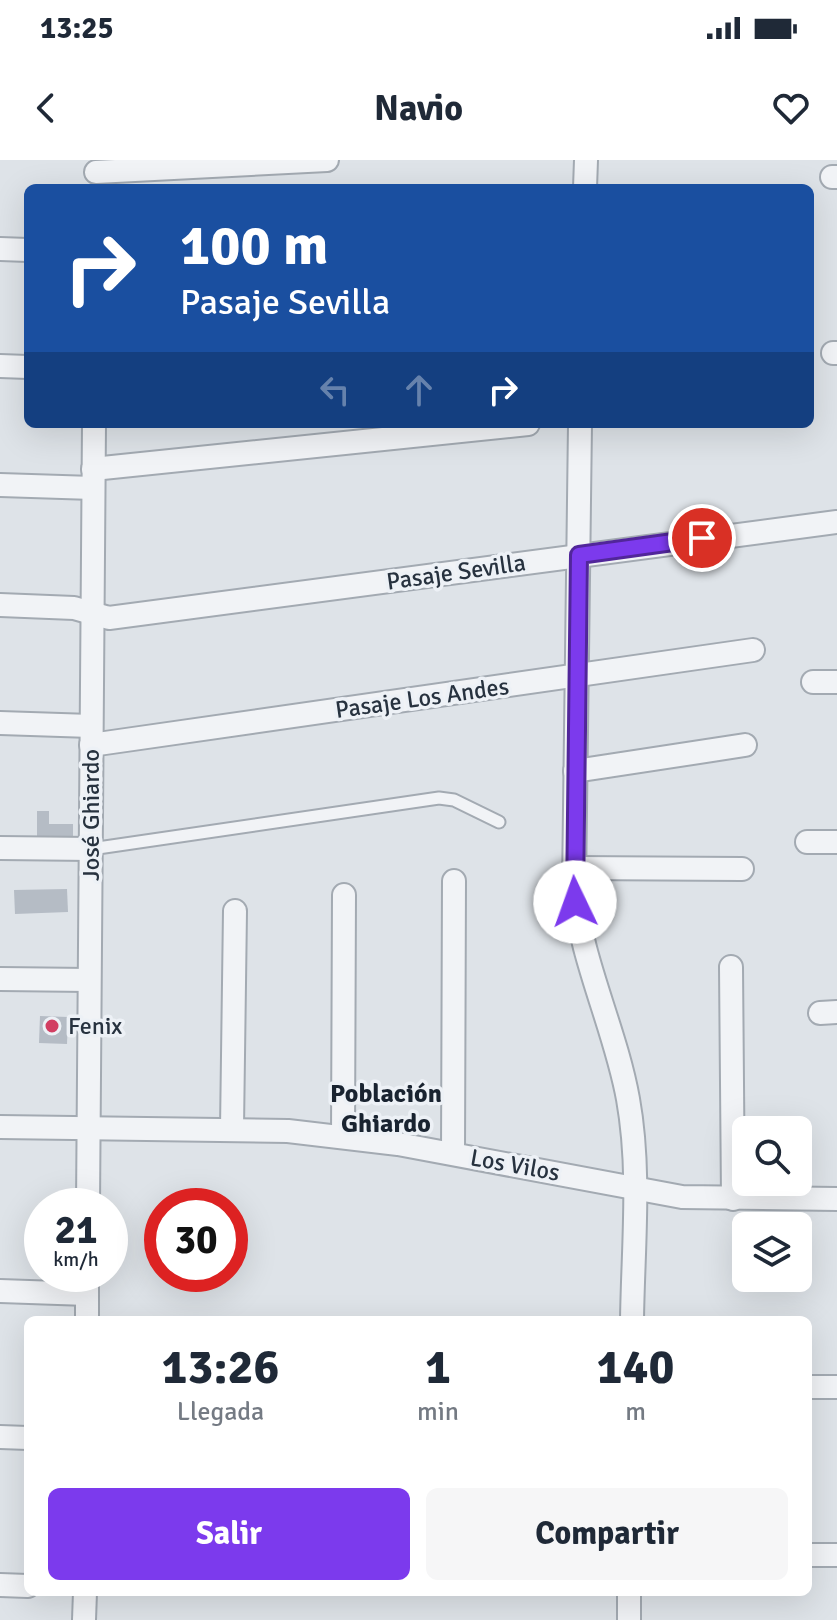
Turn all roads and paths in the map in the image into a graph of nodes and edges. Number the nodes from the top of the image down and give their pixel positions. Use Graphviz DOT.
graph roads {
  1 [pos="327,160"];
  2 [pos="586,160"];
  3 [pos="96,173"];
  4 [pos="585,184"];
  5 [pos="0,249"];
  6 [pos="24,250"];
  7 [pos="0,366"];
  8 [pos="24,367"];
  9 [pos="94,428"];
  10 [pos="496,428"];
  11 [pos="580,428"];
  12 [pos="93,479"];
  13 [pos="0,485"];
  14 [pos="829,523"];
  15 [pos="579,555"];
  16 [pos="0,605"];
  17 [pos="92,613"];
  18 [pos="753,650"];
  19 [pos="578,676"];
  20 [pos="813,682"];
  21 [pos="837,682"];
  22 [pos="0,723"];
  23 [pos="91,736"];
  24 [pos="745,745"];
  25 [pos="575,771"];
  26 [pos="499,822"];
  27 [pos="807,842"];
  28 [pos="837,842"];
  29 [pos="0,848"];
  30 [pos="91,849"];
  31 [pos="573,868"];
  32 [pos="742,869"];
  33 [pos="454,881"];
  34 [pos="344,895"];
  35 [pos="235,911"];
  36 [pos="731,967"];
  37 [pos="0,979"];
  38 [pos="89,980"];
  39 [pos="0,1127"];
  40 [pos="88,1128"];
  41 [pos="232,1128"];
  42 [pos="343,1137"];
  43 [pos="453,1153"];
  44 [pos="88,1188"];
  45 [pos="634,1188"];
  46 [pos="733,1199"];
  47 [pos="837,1199"];
  48 [pos="24,1289"];
  49 [pos="0,1291"];
  50 [pos="87,1292"];
  51 [pos="87,1316"];
  52 [pos="632,1316"];
  53 [pos="812,1387"];
  54 [pos="837,1387"];
  55 [pos="0,1437"];
  56 [pos="24,1438"];
  57 [pos="812,1555"];
  58 [pos="837,1555"];
  59 [pos="0,1585"];
  60 [pos="24,1586"];
  61 [pos="85,1596"];
  62 [pos="629,1596"];
  63 [pos="84,1620"];
  64 [pos="629,1620"];
  1 -- 3 [label="street"];
  2 -- 4 [label="street"];
  5 -- 6 [label="street"];
  7 -- 8 [label="street"];
  9 -- 12 [label="street, José Ghiardo"];
  10 -- 12 [label="street"];
  11 -- 15 [label="street"];
  12 -- 13 [label="street"];
  12 -- 17 [label="street, José Ghiardo"];
  14 -- 15 [label="street, Pasaje Sevilla"];
  15 -- 17 [label="street, Pasaje Sevilla"];
  15 -- 19 [label="street"];
  16 -- 17 [label="street, Pasaje Sevilla"];
  17 -- 23 [label="street, José Ghiardo"];
  18 -- 19 [label="street, Pasaje Los Andes"];
  19 -- 23 [label="street, Pasaje Los Andes"];
  19 -- 25 [label="street"];
  20 -- 21 [label="street"];
  22 -- 23 [label="street, Pasaje Los Andes"];
  23 -- 30 [label="street, José Ghiardo"];
  24 -- 25 [label="street"];
  25 -- 31 [label="street"];
  26 -- 30 [label="lane"];
  27 -- 28 [label="street"];
  29 -- 30 [label="street"];
  30 -- 38 [label="street, José Ghiardo"];
  31 -- 32 [label="street"];
  31 -- 45 [label="street"];
  33 -- 43 [label="street"];
  34 -- 42 [label="street"];
  35 -- 41 [label="street"];
  36 -- 46 [label="street"];
  37 -- 38 [label="street"];
  38 -- 40 [label="street, José Ghiardo"];
  39 -- 40 [label="street, Los Vilos"];
  40 -- 41 [label="street, Los Vilos"];
  40 -- 44 [label="street, José Ghiardo"];
  41 -- 42 [label="street, Los Vilos"];
  42 -- 43 [label="street, Los Vilos"];
  43 -- 45 [label="street, Los Vilos"];
  45 -- 46 [label="street, Los Vilos"];
  45 -- 52 [label="street"];
  46 -- 47 [label="street, Los Vilos"];
  48 -- 49 [label="street"];
  50 -- 51 [label="street"];
  53 -- 54 [label="street"];
  55 -- 56 [label="street"];
  57 -- 58 [label="street"];
  59 -- 60 [label="street"];
  61 -- 63 [label="street"];
  62 -- 64 [label="street"];
}
